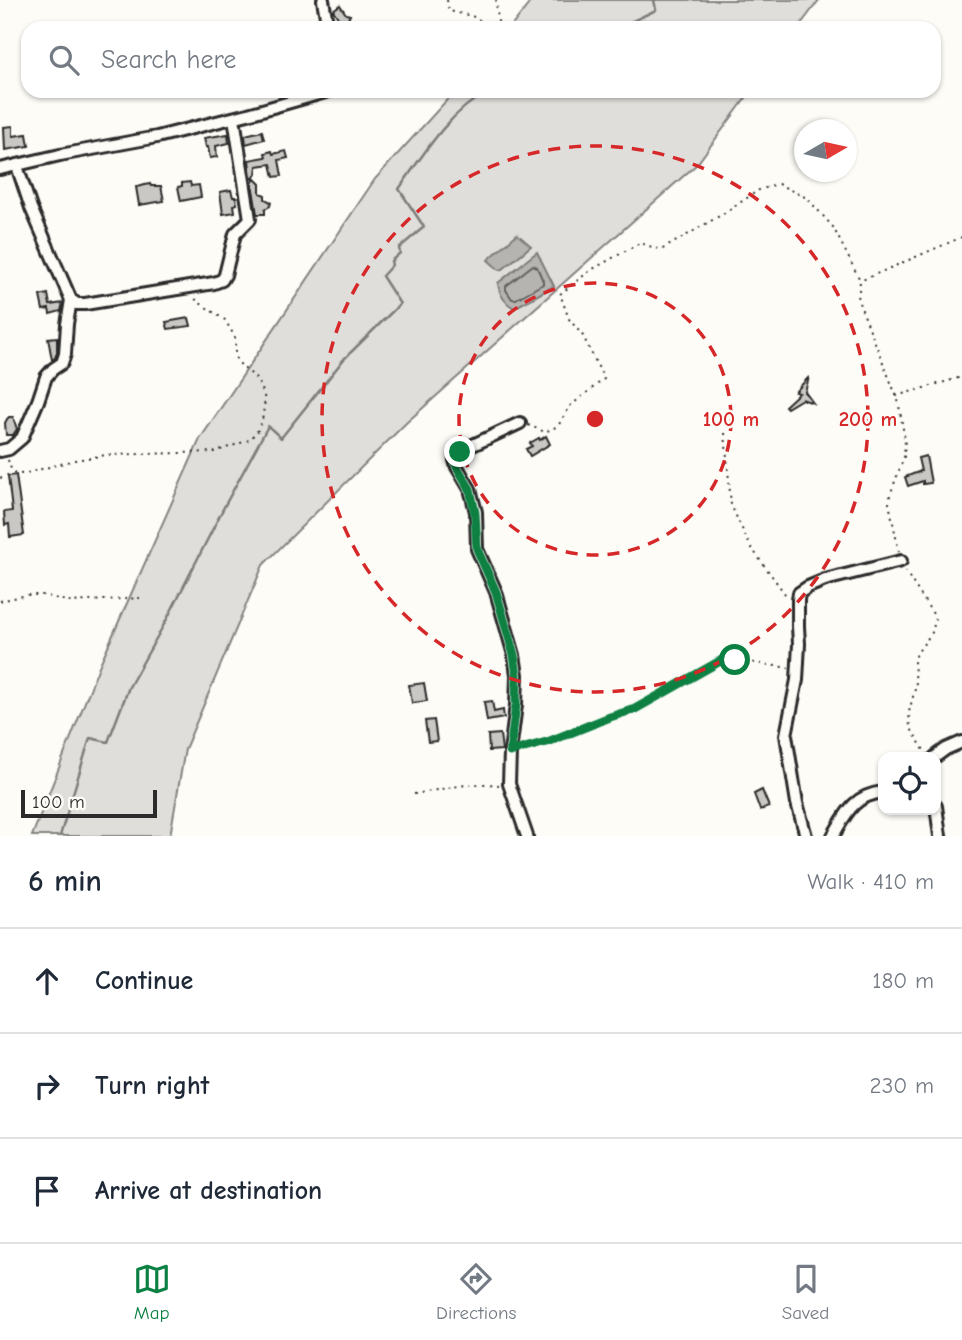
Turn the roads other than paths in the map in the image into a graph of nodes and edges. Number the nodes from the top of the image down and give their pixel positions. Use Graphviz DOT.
graph roads {
  1 [pos="323,0"];
  2 [pos="327,21"];
  3 [pos="309,98"];
  4 [pos="234,118"];
  5 [pos="17,166"];
  6 [pos="0,169"];
  7 [pos="71,300"];
  8 [pos="520,423"];
  9 [pos="4,450"];
  10 [pos="901,561"];
  11 [pos="962,742"];
  12 [pos="941,752"];
  13 [pos="878,793"];
  14 [pos="937,815"];
  15 [pos="527,836"];
  16 [pos="806,836"];
  17 [pos="833,836"];
  18 [pos="940,836"];
  1 -- 2 [label="street"];
  3 -- 4 [label="street"];
  4 -- 5 [label="street"];
  4 -- 7 [label="street"];
  5 -- 6 [label="street"];
  5 -- 7 [label="street"];
  7 -- 9 [label="street"];
  8 -- 15 [label="street"];
  10 -- 16 [label="street"];
  11 -- 12 [label="street"];
  13 -- 17 [label="street"];
  14 -- 18 [label="street"];
}
